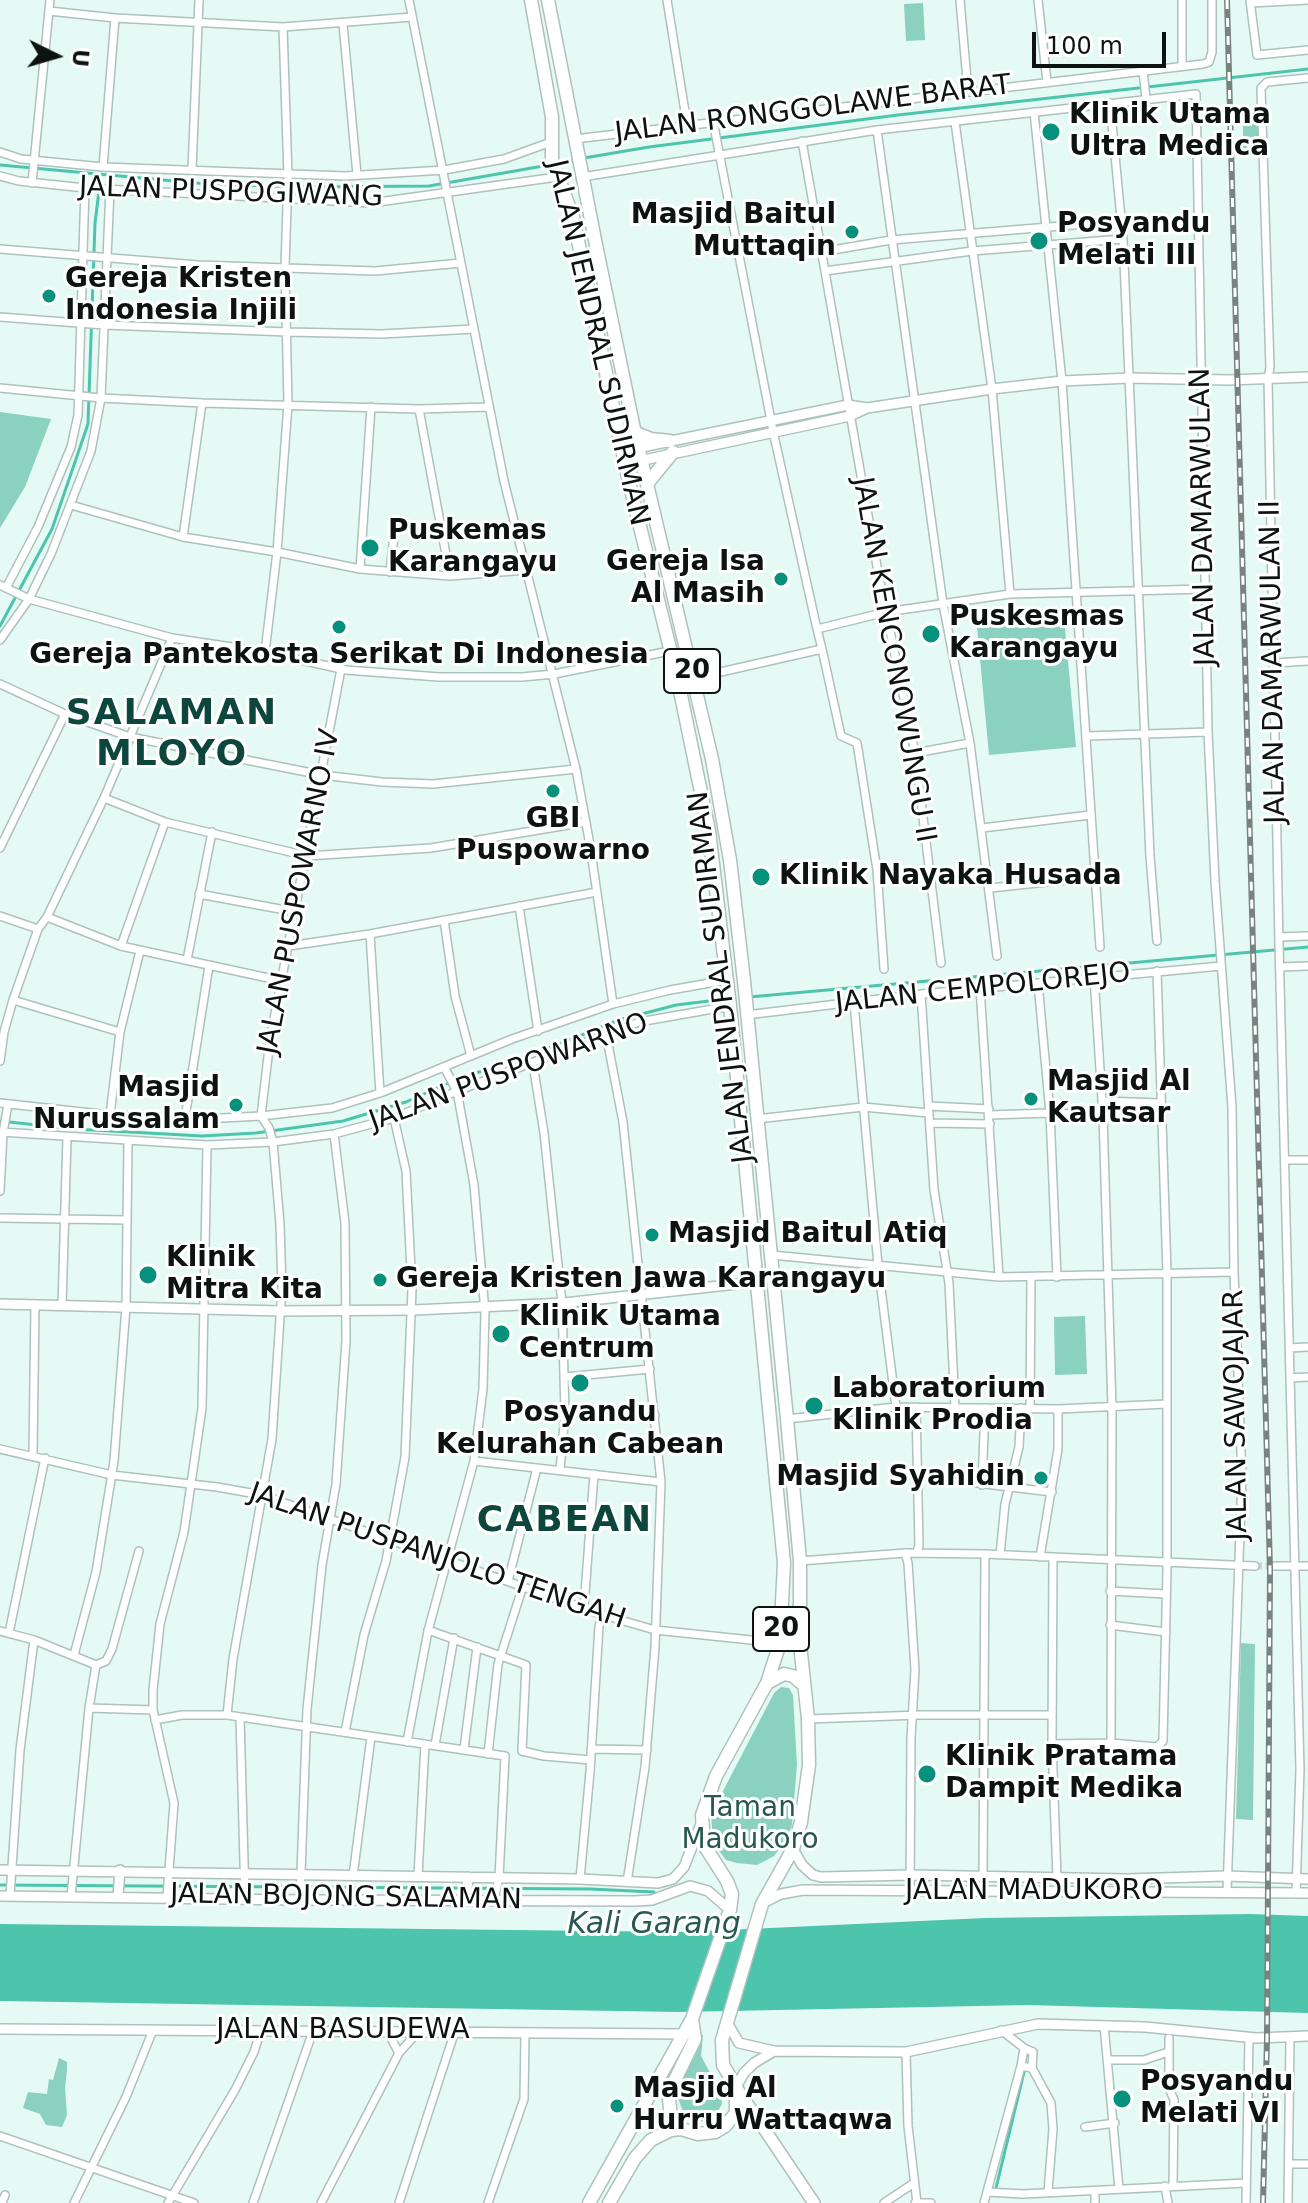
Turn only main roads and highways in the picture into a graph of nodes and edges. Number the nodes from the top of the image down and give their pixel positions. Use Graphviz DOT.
graph roads {
  1 [pos="531,0"];
  2 [pos="548,0"];
  3 [pos="636,433"];
  4 [pos="647,484"];
  5 [pos="767,1683"];
  6 [pos="804,1685"];
  7 [pos="692,2019"];
  8 [pos="736,2087"];
  9 [pos="681,2129"];
  10 [pos="589,2203"];
  11 [pos="609,2203"];
  12 [pos="814,2203"];
  1 -- 5 [label="highway, JALAN JENDRAL SUDIRMAN / 20"];
  2 -- 3 [label="highway, JALAN JENDRAL SUDIRMAN / 20"];
  3 -- 4 [label="highway, JALAN JENDRAL SUDIRMAN / 20"];
  3 -- 4 [label="highway"];
  4 -- 6 [label="highway, JALAN JENDRAL SUDIRMAN / 20"];
  5 -- 6 [label="highway"];
  5 -- 7 [label="highway, JALAN JENDRAL SUDIRMAN / 20"];
  6 -- 8 [label="highway, JALAN JENDRAL SUDIRMAN / 20"];
  7 -- 9 [label="highway"];
  7 -- 10 [label="highway"];
  8 -- 9 [label="highway"];
  8 -- 12 [label="main road"];
  9 -- 11 [label="highway"];
}
